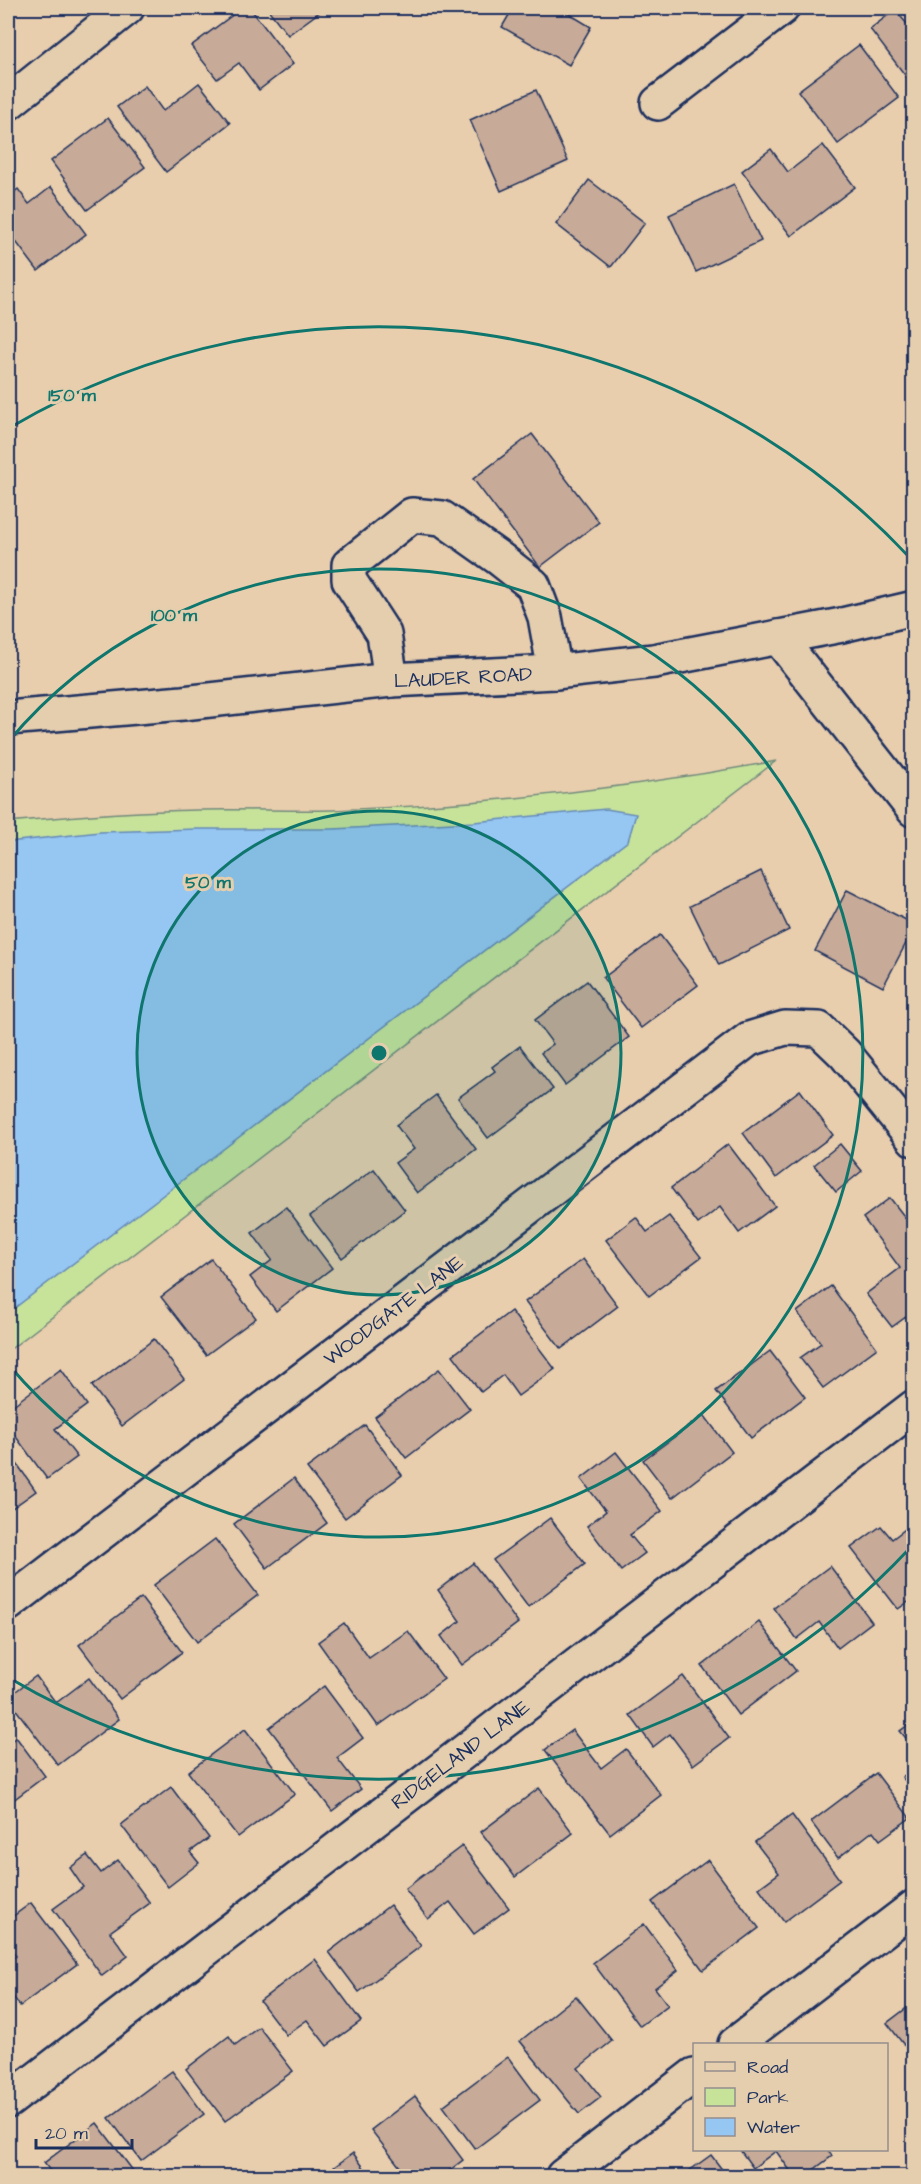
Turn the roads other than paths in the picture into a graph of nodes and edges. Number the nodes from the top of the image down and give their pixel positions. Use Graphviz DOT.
graph roads {
  1 [pos="127,8"];
  2 [pos="782,8"];
  3 [pos="8,103"];
  4 [pos="658,103"];
  5 [pos="914,608"];
  6 [pos="778,637"];
  7 [pos="555,672"];
  8 [pos="391,680"];
  9 [pos="8,718"];
  10 [pos="914,810"];
  11 [pos="914,1139"];
  12 [pos="914,1407"];
  13 [pos="8,1604"];
  14 [pos="914,1907"];
  15 [pos="736,2043"];
  16 [pos="693,2076"];
  17 [pos="8,2102"];
  18 [pos="563,2176"];
  1 -- 3 [label="street"];
  2 -- 4 [label="street"];
  5 -- 6 [label="street, LAUDER ROAD"];
  6 -- 7 [label="street, LAUDER ROAD"];
  6 -- 10 [label="street"];
  7 -- 8 [label="street, LAUDER ROAD"];
  7 -- 8 [label="street"];
  8 -- 9 [label="street, LAUDER ROAD"];
  11 -- 13 [label="street, WOODGATE LANE"];
  12 -- 17 [label="street, RIDGELAND LANE"];
  14 -- 15 [label="street"];
  16 -- 18 [label="street"];
}
